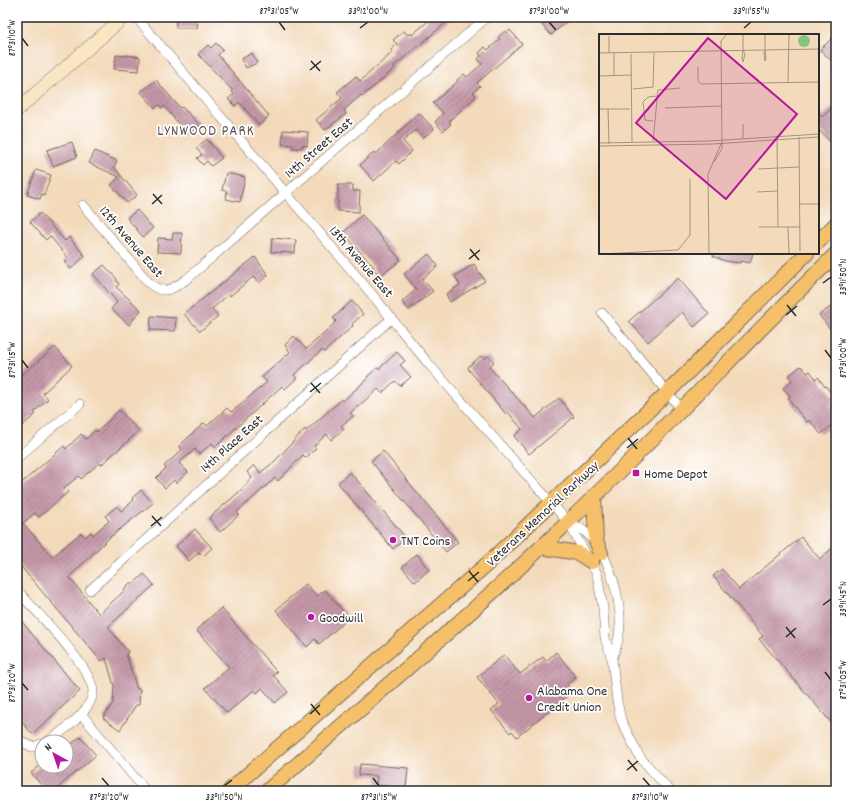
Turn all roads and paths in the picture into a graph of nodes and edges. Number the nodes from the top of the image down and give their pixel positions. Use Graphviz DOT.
graph roads {
  1 [pos="124,17"];
  2 [pos="136,17"];
  3 [pos="487,17"];
  4 [pos="17,110"];
  5 [pos="286,193"];
  6 [pos="83,206"];
  7 [pos="836,224"];
  8 [pos="819,241"];
  9 [pos="806,254"];
  10 [pos="836,254"];
  11 [pos="163,290"];
  12 [pos="602,313"];
  13 [pos="392,318"];
  14 [pos="667,393"];
  15 [pos="80,404"];
  16 [pos="682,410"];
  17 [pos="17,458"];
  18 [pos="594,496"];
  19 [pos="552,504"];
  20 [pos="568,522"];
  21 [pos="541,547"];
  22 [pos="596,558"];
  23 [pos="17,590"];
  24 [pos="90,590"];
  25 [pos="612,659"];
  26 [pos="82,714"];
  27 [pos="57,734"];
  28 [pos="17,739"];
  29 [pos="34,746"];
  30 [pos="146,791"];
  31 [pos="229,791"];
  32 [pos="267,791"];
  33 [pos="670,791"];
  1 -- 4 [label="street"];
  2 -- 5 [label="street, 13th Avenue East"];
  3 -- 5 [label="street, 14th Street East"];
  5 -- 11 [label="street, 14th Street East"];
  5 -- 13 [label="street, 13th Avenue East"];
  6 -- 11 [label="street, 12th Avenue East"];
  7 -- 8 [label="main road"];
  9 -- 14 [label="main road, Veterans Memorial Parkway"];
  10 -- 16 [label="main road, Veterans Memorial Parkway"];
  12 -- 14 [label="street"];
  13 -- 19 [label="street, 13th Avenue East"];
  13 -- 24 [label="street, 14th Place East"];
  14 -- 16 [label="street"];
  14 -- 19 [label="main road, Veterans Memorial Parkway"];
  15 -- 17 [label="street"];
  16 -- 18 [label="main road, Veterans Memorial Parkway"];
  18 -- 20 [label="main road, Veterans Memorial Parkway"];
  18 -- 22 [label="main road"];
  19 -- 20 [label="street, 13th Avenue East"];
  19 -- 31 [label="main road, Veterans Memorial Parkway"];
  20 -- 21 [label="main road, Veterans Memorial Parkway"];
  20 -- 22 [label="street, 13th Avenue East"];
  20 -- 22 [label="street, 13th Avenue East"];
  21 -- 22 [label="main road"];
  21 -- 32 [label="main road, Veterans Memorial Parkway"];
  22 -- 25 [label="street, 13th Avenue East"];
  22 -- 25 [label="street, 13th Avenue East"];
  23 -- 26 [label="street"];
  25 -- 33 [label="street, 13th Avenue East"];
  26 -- 27 [label="street"];
  26 -- 30 [label="street"];
  28 -- 29 [label="street"];
}
